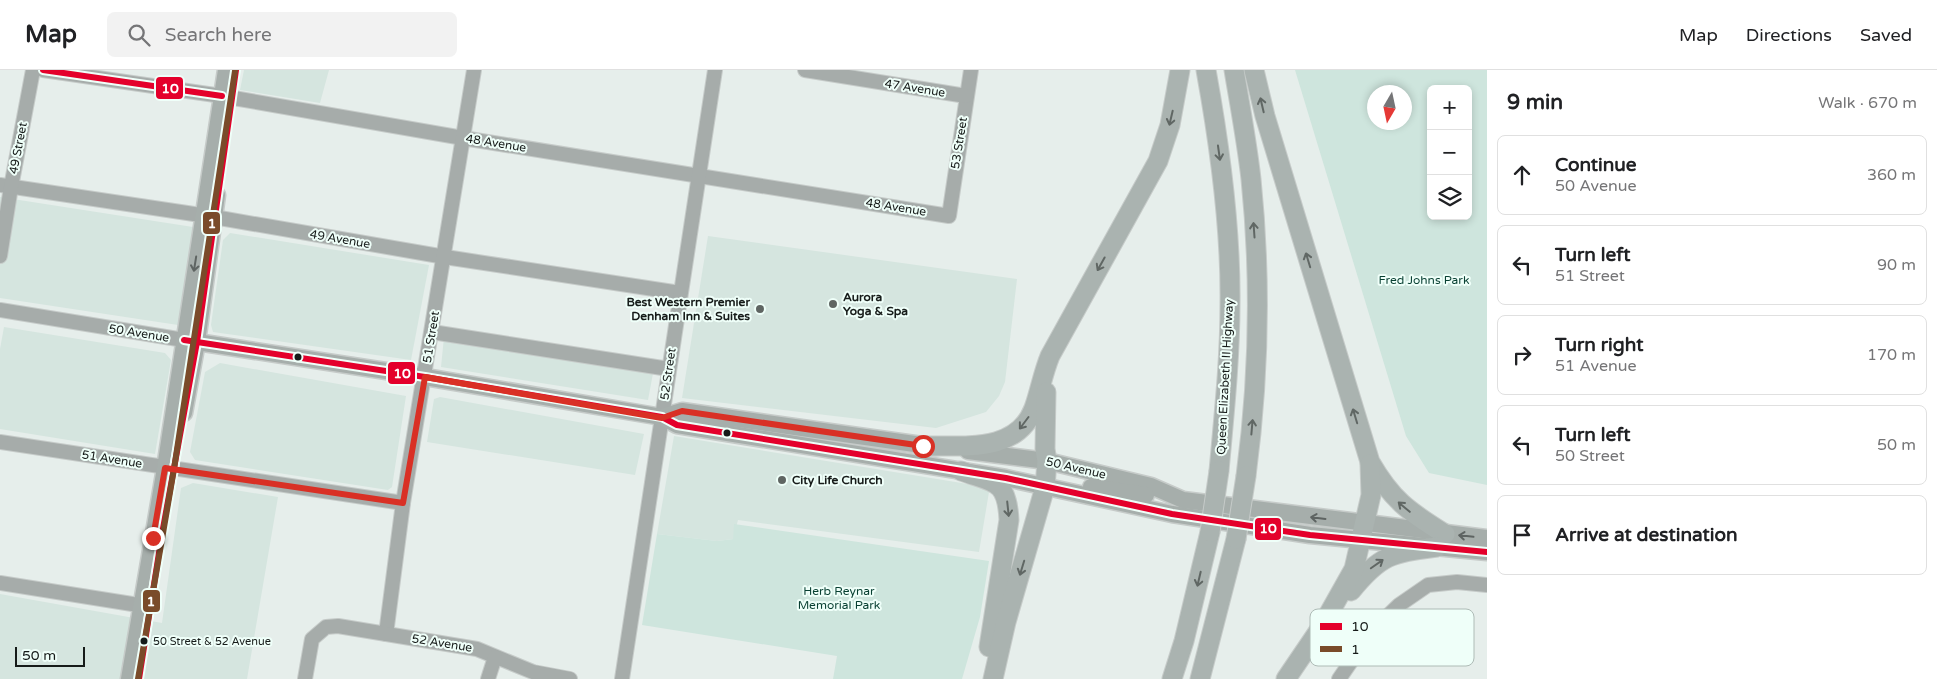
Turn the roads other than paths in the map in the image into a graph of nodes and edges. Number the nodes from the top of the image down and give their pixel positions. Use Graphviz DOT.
graph roads {
  1 [pos="33,70"];
  2 [pos="43,70"];
  3 [pos="226,70"];
  4 [pos="236,70"];
  5 [pos="474,70"];
  6 [pos="716,70"];
  7 [pos="805,70"];
  8 [pos="971,70"];
  9 [pos="1180,70"];
  10 [pos="1206,70"];
  11 [pos="1234,70"];
  12 [pos="1254,70"];
  13 [pos="966,96"];
  14 [pos="227,97"];
  15 [pos="463,138"];
  16 [pos="699,175"];
  17 [pos="5,186"];
  18 [pos="949,216"];
  19 [pos="208,217"];
  20 [pos="0,256"];
  21 [pos="445,257"];
  22 [pos="680,294"];
  23 [pos="1081,300"];
  24 [pos="0,310"];
  25 [pos="432,332"];
  26 [pos="190,341"];
  27 [pos="669,370"];
  28 [pos="425,377"];
  29 [pos="662,418"];
  30 [pos="888,440"];
  31 [pos="0,442"];
  32 [pos="923,446"];
  33 [pos="885,459"];
  34 [pos="1047,461"];
  35 [pos="1370,462"];
  36 [pos="170,468"];
  37 [pos="961,471"];
  38 [pos="1045,487"];
  39 [pos="1183,500"];
  40 [pos="403,503"];
  41 [pos="1364,532"];
  42 [pos="1487,538"];
  43 [pos="1441,540"];
  44 [pos="1487,552"];
  45 [pos="0,583"];
  46 [pos="1487,585"];
  47 [pos="146,606"];
  48 [pos="1332,609"];
  49 [pos="1336,609"];
  50 [pos="1396,609"];
  51 [pos="386,634"];
  52 [pos="1310,644"];
  53 [pos="495,657"];
  54 [pos="1348,666"];
  55 [pos="129,679"];
  56 [pos="140,679"];
  57 [pos="305,679"];
  58 [pos="488,679"];
  59 [pos="570,679"];
  60 [pos="622,679"];
  61 [pos="984,679"];
  62 [pos="993,679"];
  63 [pos="1172,679"];
  64 [pos="1200,679"];
  65 [pos="1286,679"];
  66 [pos="1339,679"];
  1 -- 17 [label="street, 49 Street"];
  2 -- 14 [label="street, 48 Avenue"];
  3 -- 14 [label="main road"];
  4 -- 14 [label="main road"];
  5 -- 15 [label="street, 51 Street"];
  6 -- 16 [label="street, 52 Street"];
  7 -- 13 [label="street, 47 Avenue"];
  8 -- 13 [label="street, 53 Street"];
  9 -- 23 [label="highway, one-way"];
  10 -- 63 [label="highway, Queen Elizabeth II Highway, one-way, bridge"];
  64 -- 11 [label="highway, one-way, bridge"];
  35 -- 12 [label="highway, one-way"];
  13 -- 18 [label="street, 53 Street"];
  14 -- 15 [label="street, 48 Avenue"];
  14 -- 19 [label="main road"];
  15 -- 16 [label="street, 48 Avenue"];
  15 -- 21 [label="street, 51 Street"];
  16 -- 18 [label="street, 48 Avenue"];
  16 -- 22 [label="street, 52 Street"];
  17 -- 19 [label="street, 49 Avenue"];
  17 -- 20 [label="street, 49 Street"];
  19 -- 21 [label="street, 49 Avenue"];
  19 -- 26 [label="main road"];
  21 -- 22 [label="street, 49 Avenue"];
  21 -- 25 [label="street, 51 Street"];
  22 -- 27 [label="street, 52 Street"];
  23 -- 32 [label="highway, one-way"];
  23 -- 34 [label="highway"];
  24 -- 26 [label="street, 50 Avenue"];
  25 -- 27 [label="street"];
  25 -- 28 [label="street, 51 Street"];
  26 -- 28 [label="main road, 50 Avenue"];
  26 -- 36 [label="main road"];
  27 -- 29 [label="street, 52 Street"];
  28 -- 29 [label="main road, 50 Avenue"];
  28 -- 40 [label="street, 51 Street"];
  29 -- 30 [label="main road, 50 Avenue"];
  29 -- 33 [label="main road, 50 Avenue"];
  29 -- 60 [label="street, 52 Street"];
  30 -- 32 [label="main road, 50 Avenue"];
  30 -- 33 [label="main road"];
  31 -- 36 [label="street, 51 Avenue"];
  32 -- 34 [label="main road, 50 Avenue"];
  33 -- 37 [label="main road, 50 Avenue"];
  34 -- 38 [label="highway"];
  34 -- 39 [label="main road, 50 Avenue"];
  35 -- 41 [label="highway"];
  43 -- 35 [label="highway, one-way"];
  36 -- 40 [label="street, 51 Avenue"];
  36 -- 47 [label="main road"];
  37 -- 38 [label="main road, 50 Avenue"];
  37 -- 61 [label="highway, one-way"];
  38 -- 39 [label="main road"];
  38 -- 41 [label="main road, 50 Avenue"];
  38 -- 62 [label="highway, one-way"];
  41 -- 39 [label="main road, 50 Avenue, one-way"];
  40 -- 51 [label="street, 51 Street"];
  41 -- 43 [label="main road, 50 Avenue"];
  41 -- 48 [label="highway"];
  42 -- 43 [label="main road, 50 Avenue, one-way"];
  43 -- 44 [label="main road, 50 Avenue"];
  49 -- 43 [label="highway, one-way"];
  45 -- 47 [label="street"];
  46 -- 50 [label="street"];
  47 -- 55 [label="main road"];
  47 -- 56 [label="main road"];
  51 -- 53 [label="street, 52 Avenue"];
  51 -- 57 [label="street, 52 Avenue"];
  52 -- 65 [label="highway"];
  53 -- 58 [label="street"];
  53 -- 59 [label="street, 52 Avenue"];
  54 -- 66 [label="street"];
}
